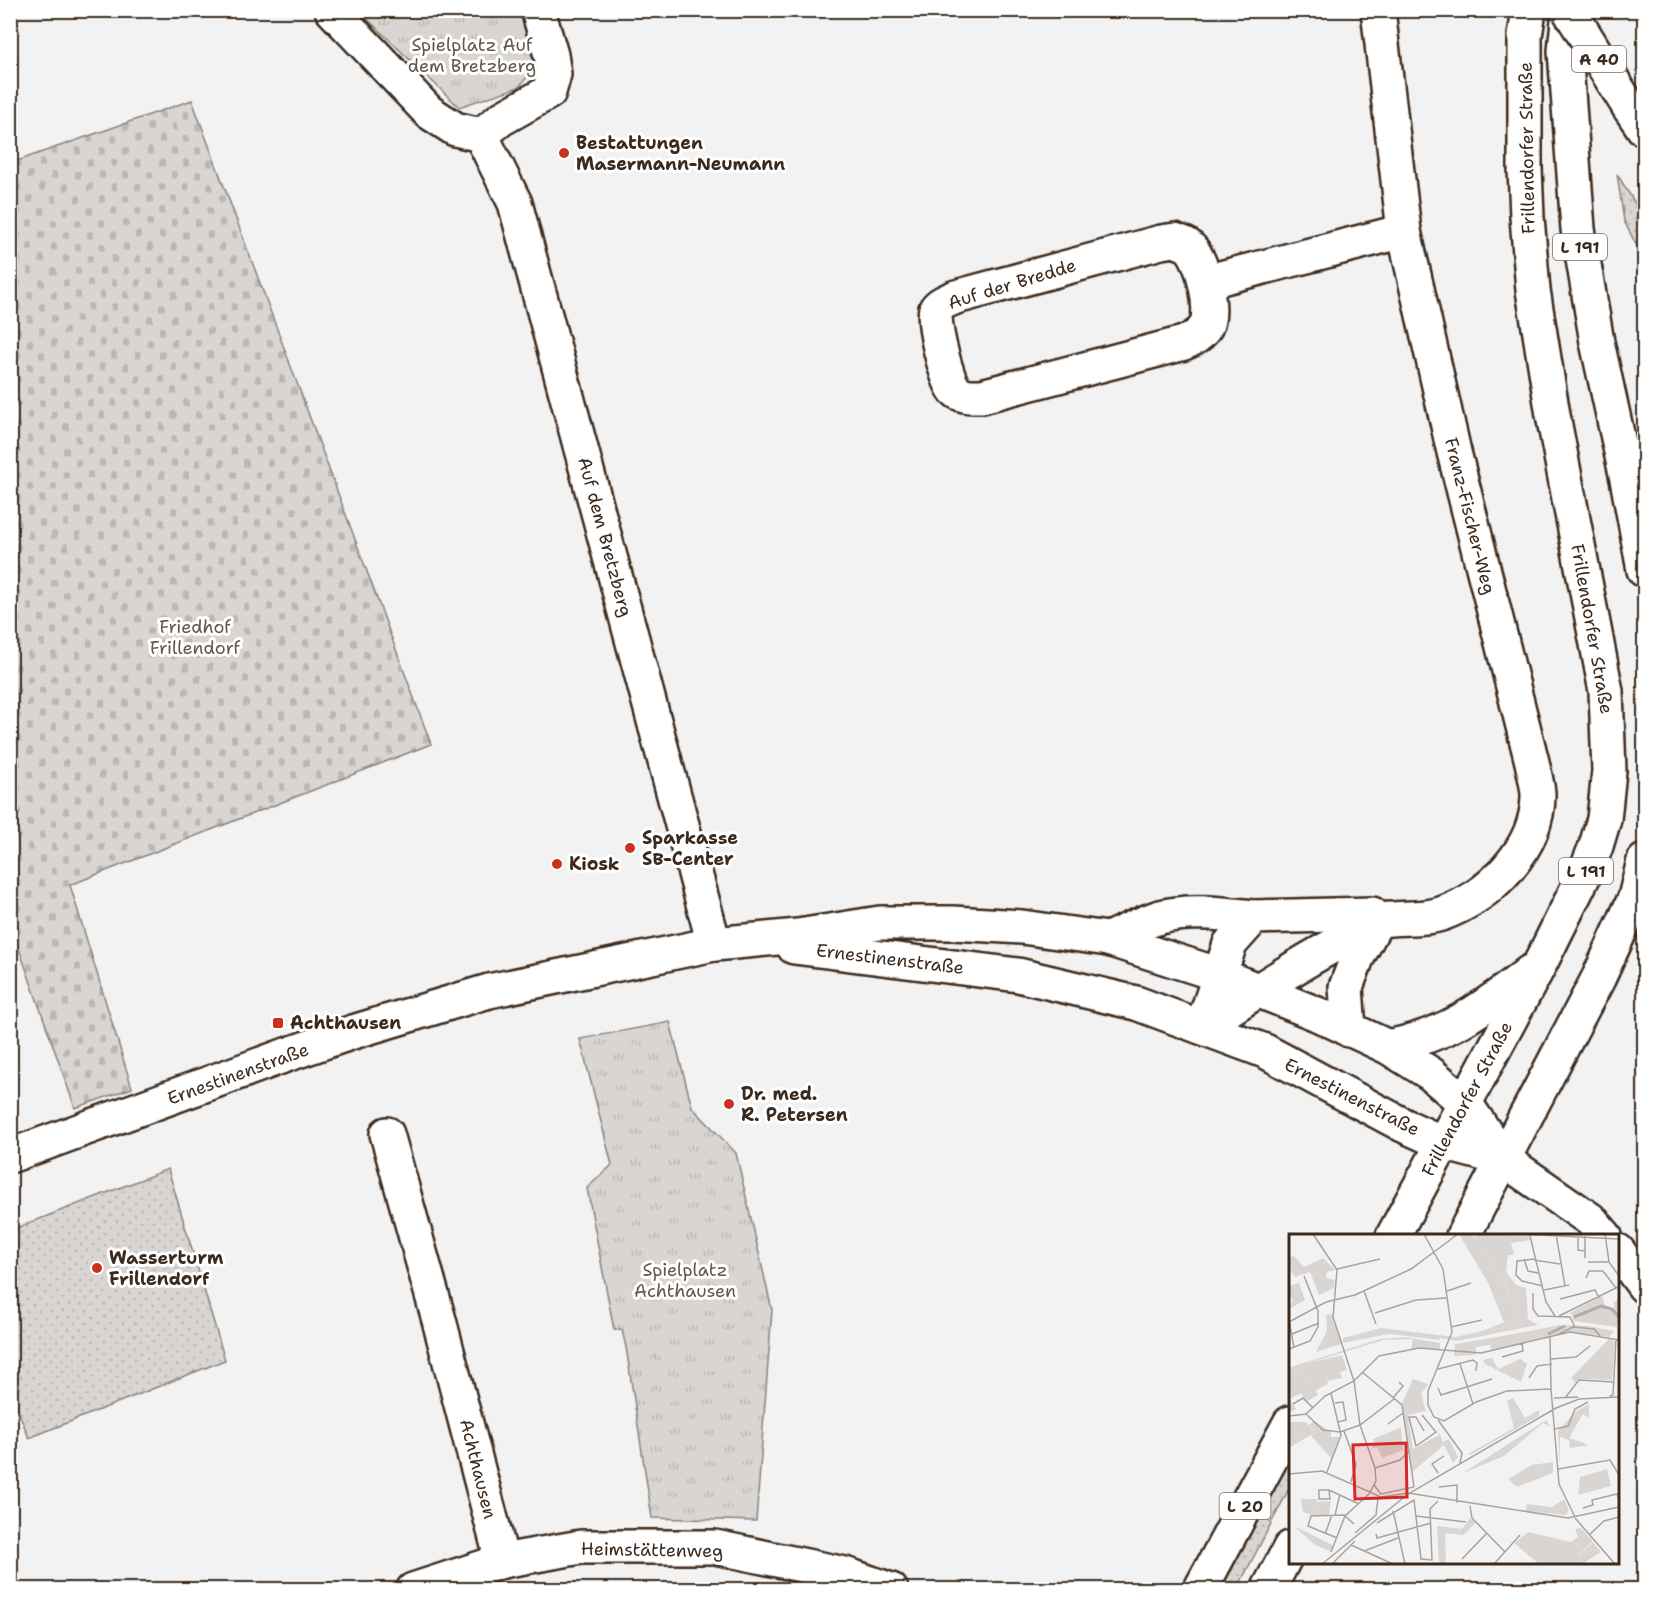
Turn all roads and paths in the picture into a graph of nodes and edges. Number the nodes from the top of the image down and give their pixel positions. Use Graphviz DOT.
graph roads {
  1 [pos="332,10"];
  2 [pos="538,10"];
  3 [pos="1378,10"];
  4 [pos="1529,10"];
  5 [pos="1569,10"];
  6 [pos="1637,118"];
  7 [pos="481,135"];
  8 [pos="1404,231"];
  9 [pos="1204,282"];
  10 [pos="1644,570"];
  11 [pos="1644,861"];
  12 [pos="1640,900"];
  13 [pos="1254,917"];
  14 [pos="1377,921"];
  15 [pos="1108,939"];
  16 [pos="714,944"];
  17 [pos="1540,964"];
  18 [pos="1220,975"];
  19 [pos="1259,990"];
  20 [pos="1202,1027"];
  21 [pos="1349,1030"];
  22 [pos="1388,1047"];
  23 [pos="1465,1103"];
  24 [pos="387,1134"];
  25 [pos="1443,1143"];
  26 [pos="10,1156"];
  27 [pos="1503,1159"];
  28 [pos="1394,1234"];
  29 [pos="1464,1234"];
  30 [pos="1603,1234"];
  31 [pos="1619,1254"];
  32 [pos="1644,1286"];
  33 [pos="1289,1424"];
  34 [pos="1289,1550"];
  35 [pos="502,1561"];
  36 [pos="413,1590"];
  37 [pos="891,1590"];
  38 [pos="1200,1590"];
  39 [pos="1268,1590"];
  1 -- 7 [label="main road"];
  2 -- 7 [label="main road"];
  3 -- 8 [label="main road, Franz-Fischer-Weg"];
  4 -- 17 [label="main road, Frillendorfer Straße / L 191"];
  5 -- 6 [label="main road, A 40, bridge"];
  5 -- 10 [label="main road, L 191"];
  7 -- 16 [label="main road, Auf dem Bretzberg"];
  8 -- 9 [label="main road"];
  8 -- 14 [label="main road, Franz-Fischer-Weg"];
  9 -- 9 [label="main road, Auf der Bredde"];
  11 -- 12 [label="main road, L 191"];
  12 -- 27 [label="main road, L 191"];
  13 -- 14 [label="main road, Franz-Fischer-Weg"];
  13 -- 15 [label="main road, Franz-Fischer-Weg"];
  13 -- 18 [label="main road"];
  14 -- 19 [label="main road, Franz-Fischer-Weg"];
  14 -- 21 [label="main road"];
  15 -- 16 [label="main road, Ernestinenstraße"];
  15 -- 18 [label="main road, Ernestinenstraße"];
  16 -- 20 [label="main road, Ernestinenstraße"];
  16 -- 26 [label="main road, Ernestinenstraße"];
  17 -- 22 [label="main road, L 191"];
  17 -- 23 [label="main road, Frillendorfer Straße / L 191"];
  18 -- 19 [label="main road, Ernestinenstraße"];
  18 -- 20 [label="main road"];
  19 -- 20 [label="main road, Franz-Fischer-Weg"];
  19 -- 21 [label="main road, Ernestinenstraße"];
  20 -- 25 [label="main road, Ernestinenstraße"];
  21 -- 22 [label="main road, Ernestinenstraße"];
  22 -- 23 [label="main road, Ernestinenstraße"];
  23 -- 25 [label="main road, Frillendorfer Straße"];
  23 -- 27 [label="main road, Ernestinenstraße"];
  24 -- 35 [label="main road, Achthausen"];
  25 -- 27 [label="main road, Ernestinenstraße"];
  25 -- 28 [label="main road, Frillendorfer Straße"];
  27 -- 29 [label="main road"];
  27 -- 30 [label="main road"];
  31 -- 32 [label="main road"];
  33 -- 38 [label="main road, L 20"];
  34 -- 39 [label="main road"];
  35 -- 36 [label="main road, Heimstättenweg"];
  35 -- 37 [label="main road, Heimstättenweg"];
}
